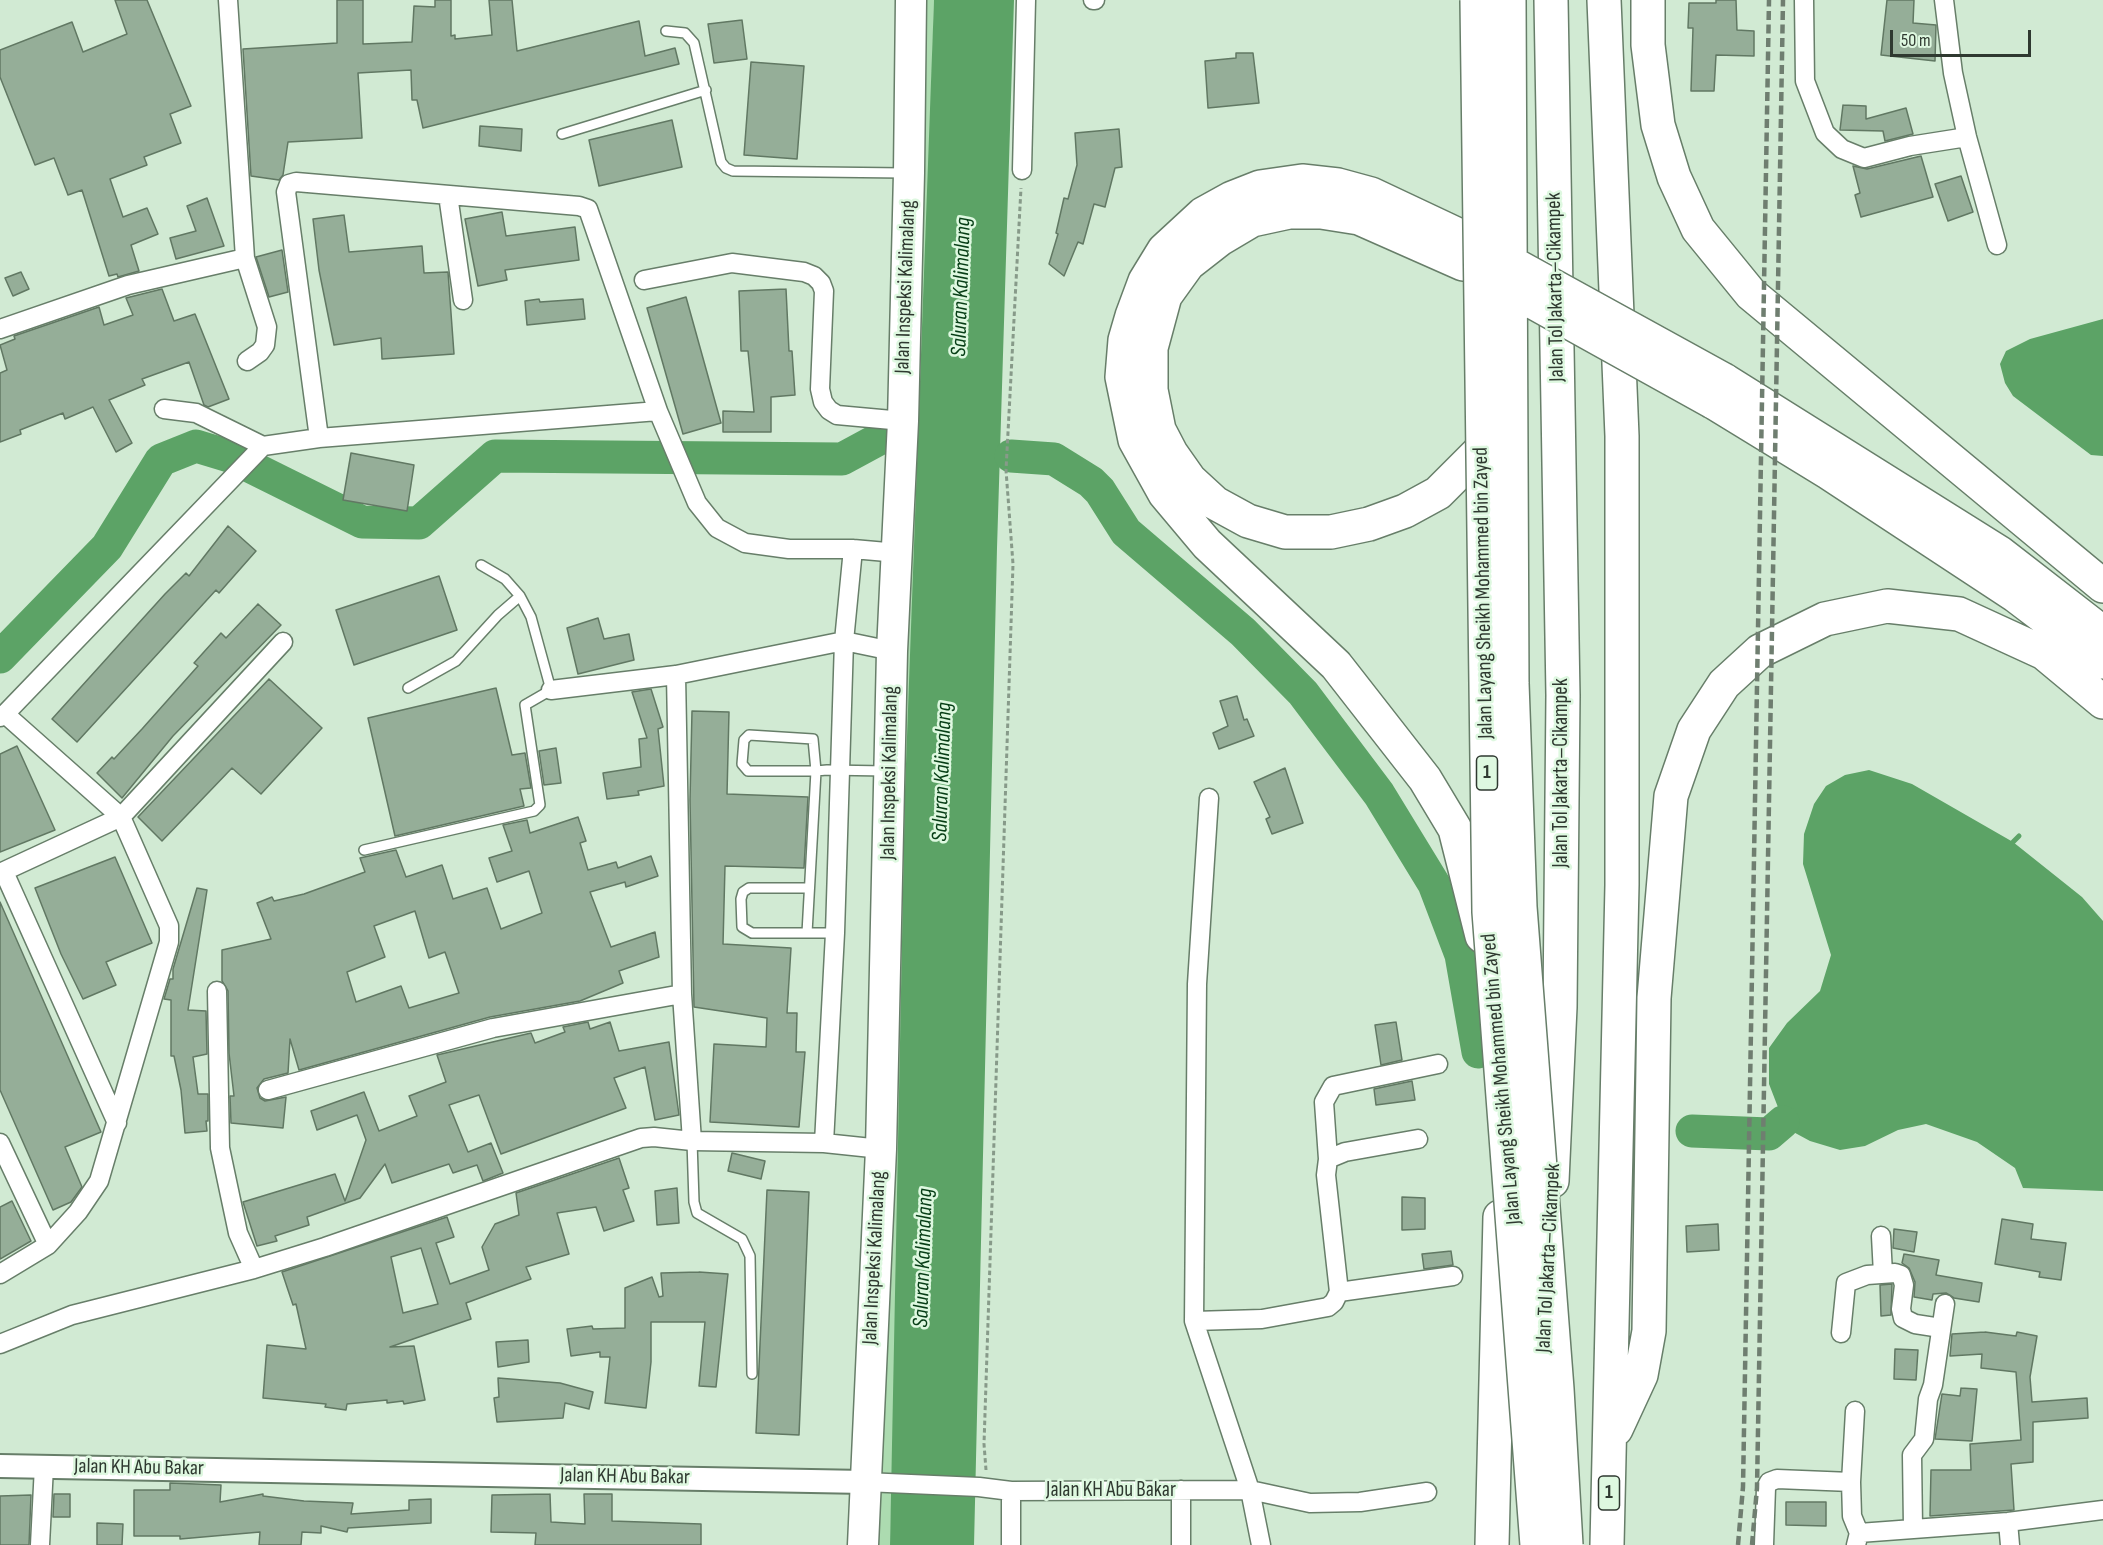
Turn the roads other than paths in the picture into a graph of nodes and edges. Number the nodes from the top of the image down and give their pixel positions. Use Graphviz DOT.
graph roads {
  1 [pos="228,0"];
  2 [pos="910,0"];
  3 [pos="1026,0"];
  4 [pos="1477,0"];
  5 [pos="1509,0"];
  6 [pos="1525,0"];
  7 [pos="1551,0"];
  8 [pos="1604,0"];
  9 [pos="1648,0"];
  10 [pos="1804,0"];
  11 [pos="1944,0"];
  12 [pos="666,31"];
  13 [pos="706,90"];
  14 [pos="562,134"];
  15 [pos="1967,137"];
  16 [pos="1022,170"];
  17 [pos="909,173"];
  18 [pos="448,195"];
  19 [pos="1997,244"];
  20 [pos="1469,254"];
  21 [pos="245,258"];
  22 [pos="644,280"];
  23 [pos="463,300"];
  24 [pos="0,329"];
  25 [pos="247,361"];
  26 [pos="1718,391"];
  27 [pos="164,409"];
  28 [pos="658,411"];
  29 [pos="903,421"];
  30 [pos="319,438"];
  31 [pos="259,450"];
  32 [pos="852,549"];
  33 [pos="898,553"];
  34 [pos="481,565"];
  35 [pos="2103,585"];
  36 [pos="520,596"];
  37 [pos="2103,633"];
  38 [pos="844,641"];
  39 [pos="283,642"];
  40 [pos="892,651"];
  41 [pos="2103,662"];
  42 [pos="676,675"];
  43 [pos="408,688"];
  44 [pos="551,690"];
  45 [pos="2103,702"];
  46 [pos="3,716"];
  47 [pos="839,770"];
  48 [pos="816,771"];
  49 [pos="891,772"];
  50 [pos="1209,798"];
  51 [pos="121,817"];
  52 [pos="363,850"];
  53 [pos="2,872"];
  54 [pos="810,888"];
  55 [pos="807,933"];
  56 [pos="835,933"];
  57 [pos="217,992"];
  58 [pos="682,994"];
  59 [pos="1438,1064"];
  60 [pos="268,1090"];
  61 [pos="117,1123"];
  62 [pos="1418,1139"];
  63 [pos="692,1141"];
  64 [pos="0,1143"];
  65 [pos="824,1143"];
  66 [pos="880,1149"];
  67 [pos="1328,1159"];
  68 [pos="1881,1236"];
  69 [pos="48,1245"];
  70 [pos="254,1269"];
  71 [pos="0,1274"];
  72 [pos="1883,1274"];
  73 [pos="1453,1276"];
  74 [pos="1339,1292"];
  75 [pos="1945,1304"];
  76 [pos="1194,1321"];
  77 [pos="1941,1328"];
  78 [pos="1841,1333"];
  79 [pos="0,1344"];
  80 [pos="752,1374"];
  81 [pos="1855,1411"];
  82 [pos="1611,1440"];
  83 [pos="0,1466"];
  84 [pos="44,1466"];
  85 [pos="876,1475"];
  86 [pos="1851,1482"];
  87 [pos="1181,1490"];
  88 [pos="1250,1490"];
  89 [pos="1011,1491"];
  90 [pos="1427,1492"];
  91 [pos="2103,1510"];
  92 [pos="2008,1522"];
  93 [pos="1913,1527"];
  94 [pos="863,1534"];
  95 [pos="1865,1539"];
  96 [pos="40,1545"];
  97 [pos="1011,1545"];
  98 [pos="1181,1545"];
  99 [pos="1261,1545"];
  100 [pos="1491,1545"];
  101 [pos="1535,1545"];
  102 [pos="1566,1545"];
  103 [pos="1606,1545"];
  104 [pos="1764,1545"];
  105 [pos="2010,1545"];
  1 -- 21 [label="street"];
  2 -- 17 [label="main road, Jalan Inspeksi Kalimalang"];
  3 -- 16 [label="street"];
  4 -- 101 [label="highway, Jalan Layang Sheikh Mohammed bin Zayed / 1, bridge"];
  5 -- 102 [label="highway, Jalan Layang Sheikh Mohammed bin Zayed / 1, bridge"];
  6 -- 20 [label="highway"];
  7 -- 101 [label="highway, Jalan Tol Jakarta–Cikampek / 1"];
  8 -- 82 [label="highway, 1"];
  9 -- 35 [label="highway"];
  10 -- 15 [label="street"];
  11 -- 15 [label="street"];
  12 -- 13 [label="lane"];
  13 -- 14 [label="lane"];
  13 -- 17 [label="lane"];
  15 -- 19 [label="street"];
  17 -- 29 [label="main road, Jalan Inspeksi Kalimalang"];
  18 -- 23 [label="street"];
  18 -- 28 [label="street"];
  18 -- 30 [label="street"];
  20 -- 26 [label="highway, bridge"];
  20 -- 100 [label="highway"];
  21 -- 24 [label="street"];
  21 -- 25 [label="street"];
  22 -- 29 [label="street"];
  26 -- 37 [label="highway"];
  26 -- 41 [label="highway"];
  27 -- 31 [label="street"];
  28 -- 30 [label="street"];
  28 -- 32 [label="street"];
  29 -- 33 [label="main road, Jalan Inspeksi Kalimalang"];
  30 -- 31 [label="street"];
  31 -- 46 [label="street"];
  32 -- 33 [label="street"];
  32 -- 38 [label="street"];
  33 -- 40 [label="main road, Jalan Inspeksi Kalimalang"];
  34 -- 36 [label="lane"];
  36 -- 43 [label="lane"];
  36 -- 44 [label="lane"];
  38 -- 40 [label="street"];
  38 -- 42 [label="street"];
  38 -- 47 [label="street"];
  39 -- 51 [label="street"];
  40 -- 49 [label="main road, Jalan Inspeksi Kalimalang"];
  42 -- 44 [label="street"];
  42 -- 58 [label="street"];
  44 -- 52 [label="lane"];
  45 -- 82 [label="highway"];
  46 -- 51 [label="street"];
  47 -- 48 [label="lane"];
  47 -- 49 [label="lane"];
  47 -- 56 [label="street"];
  48 -- 48 [label="lane"];
  48 -- 54 [label="lane"];
  49 -- 66 [label="main road, Jalan Inspeksi Kalimalang"];
  50 -- 76 [label="street"];
  51 -- 53 [label="street"];
  51 -- 61 [label="street"];
  53 -- 61 [label="street"];
  54 -- 55 [label="lane"];
  54 -- 55 [label="lane"];
  55 -- 56 [label="lane"];
  56 -- 65 [label="street"];
  57 -- 70 [label="street"];
  58 -- 60 [label="street"];
  58 -- 63 [label="street"];
  59 -- 67 [label="street"];
  61 -- 69 [label="street"];
  62 -- 67 [label="street"];
  63 -- 65 [label="street"];
  63 -- 70 [label="street"];
  63 -- 80 [label="lane"];
  64 -- 69 [label="street"];
  65 -- 66 [label="street"];
  66 -- 85 [label="main road, Jalan Inspeksi Kalimalang"];
  67 -- 74 [label="street"];
  68 -- 72 [label="street"];
  69 -- 71 [label="street"];
  70 -- 79 [label="street"];
  72 -- 77 [label="street"];
  72 -- 78 [label="street"];
  73 -- 74 [label="street"];
  74 -- 76 [label="street"];
  75 -- 77 [label="street"];
  76 -- 88 [label="street"];
  77 -- 93 [label="street"];
  81 -- 86 [label="street"];
  82 -- 103 [label="highway, 1"];
  83 -- 84 [label="street, Jalan KH Abu Bakar"];
  84 -- 85 [label="street, Jalan KH Abu Bakar"];
  84 -- 96 [label="street"];
  85 -- 89 [label="street, Jalan KH Abu Bakar"];
  85 -- 94 [label="main road, Jalan Inspeksi Kalimalang"];
  86 -- 95 [label="street"];
  86 -- 104 [label="street"];
  87 -- 88 [label="street, Jalan KH Abu Bakar"];
  87 -- 89 [label="street, Jalan KH Abu Bakar"];
  87 -- 98 [label="street"];
  88 -- 90 [label="street, Jalan KH Abu Bakar"];
  88 -- 99 [label="street"];
  89 -- 97 [label="street"];
  91 -- 92 [label="street"];
  92 -- 93 [label="street"];
  92 -- 105 [label="street"];
  93 -- 95 [label="street"];
}
